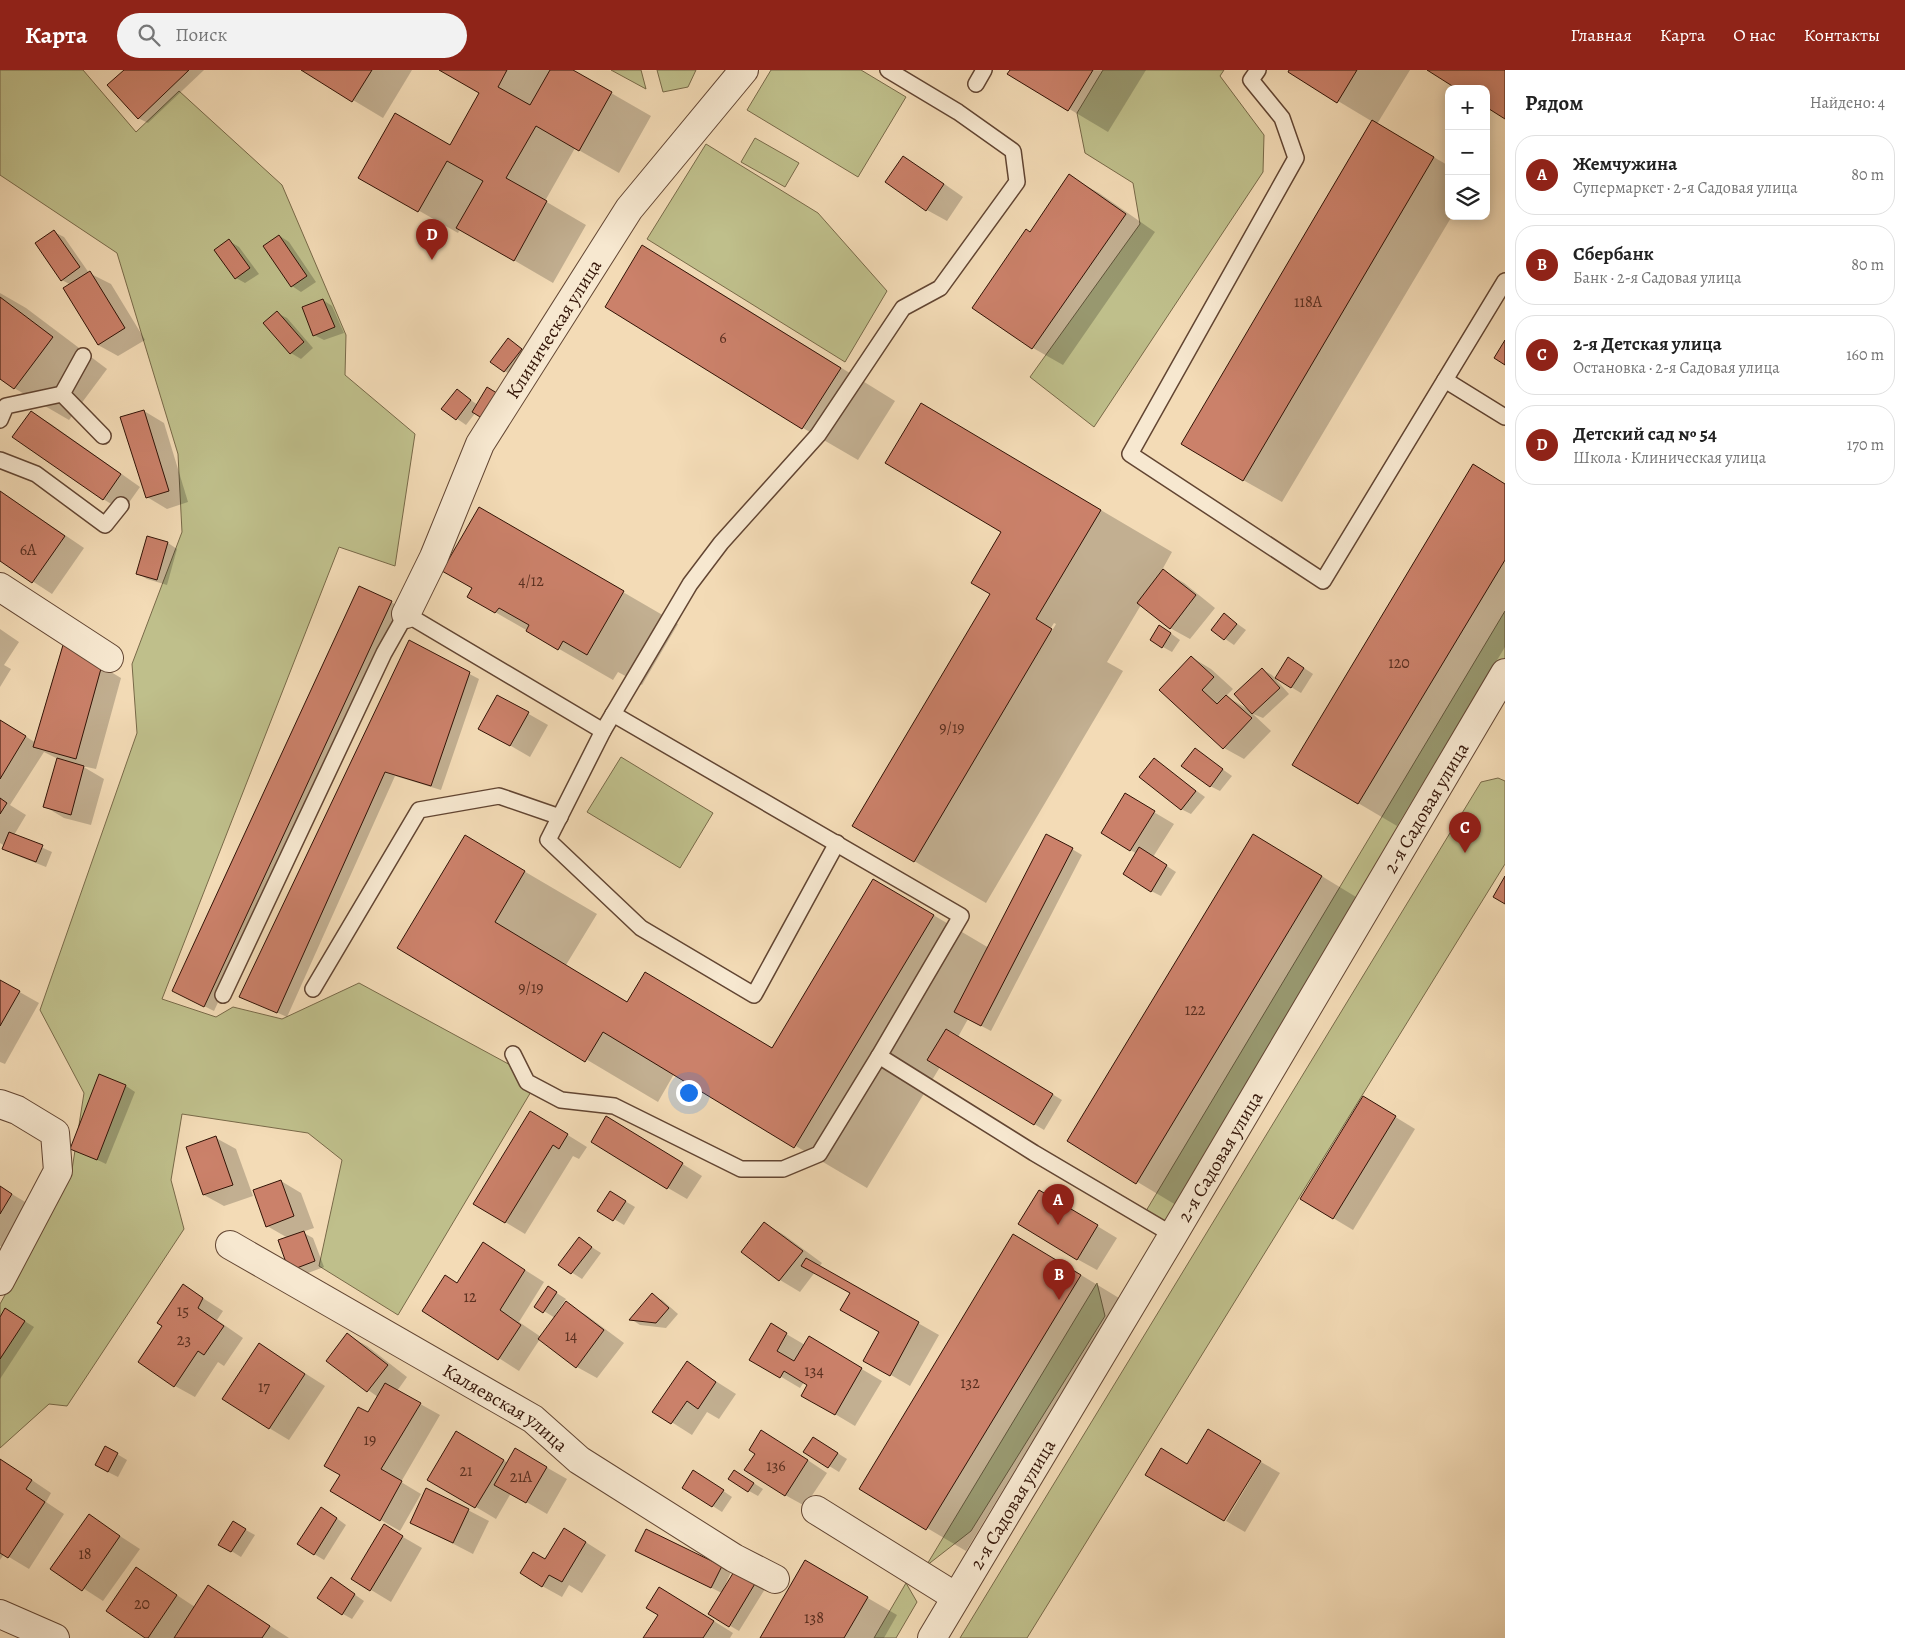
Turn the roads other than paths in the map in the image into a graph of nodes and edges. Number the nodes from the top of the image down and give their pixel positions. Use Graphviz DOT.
graph roads {
  1 [pos="744,70"];
  2 [pos="888,70"];
  3 [pos="984,70"];
  4 [pos="1258,70"];
  5 [pos="976,84"];
  6 [pos="1505,281"];
  7 [pos="84,356"];
  8 [pos="1445,380"];
  9 [pos="62,394"];
  10 [pos="1505,417"];
  11 [pos="0,420"];
  12 [pos="103,436"];
  13 [pos="0,460"];
  14 [pos="121,505"];
  15 [pos="0,587"];
  16 [pos="406,614"];
  17 [pos="109,658"];
  18 [pos="1505,673"];
  19 [pos="613,714"];
  20 [pos="604,731"];
  21 [pos="560,817"];
  22 [pos="837,843"];
  23 [pos="313,989"];
  24 [pos="223,995"];
  25 [pos="513,1054"];
  26 [pos="879,1056"];
  27 [pos="0,1104"];
  28 [pos="1173,1235"];
  29 [pos="230,1245"];
  30 [pos="0,1281"];
  31 [pos="816,1510"];
  32 [pos="776,1579"];
  33 [pos="956,1597"];
  34 [pos="0,1614"];
  35 [pos="55,1638"];
  36 [pos="932,1638"];
  1 -- 16 [label="street, Клиническая улица"];
  2 -- 19 [label="lane"];
  3 -- 5 [label="lane"];
  4 -- 8 [label="lane"];
  6 -- 8 [label="lane"];
  7 -- 9 [label="lane"];
  8 -- 10 [label="lane"];
  9 -- 11 [label="lane"];
  9 -- 12 [label="lane"];
  13 -- 14 [label="lane"];
  15 -- 17 [label="street"];
  16 -- 20 [label="lane"];
  16 -- 24 [label="lane"];
  18 -- 28 [label="street, 2-я Садовая улица"];
  19 -- 20 [label="lane"];
  19 -- 22 [label="lane"];
  20 -- 21 [label="lane"];
  21 -- 22 [label="lane"];
  21 -- 23 [label="lane"];
  22 -- 26 [label="lane"];
  25 -- 26 [label="lane"];
  26 -- 28 [label="lane"];
  27 -- 30 [label="street"];
  28 -- 33 [label="street, 2-я Садовая улица"];
  29 -- 32 [label="street, Каляевская улица"];
  31 -- 33 [label="street"];
  33 -- 36 [label="street, 2-я Садовая улица"];
  34 -- 35 [label="street"];
}
